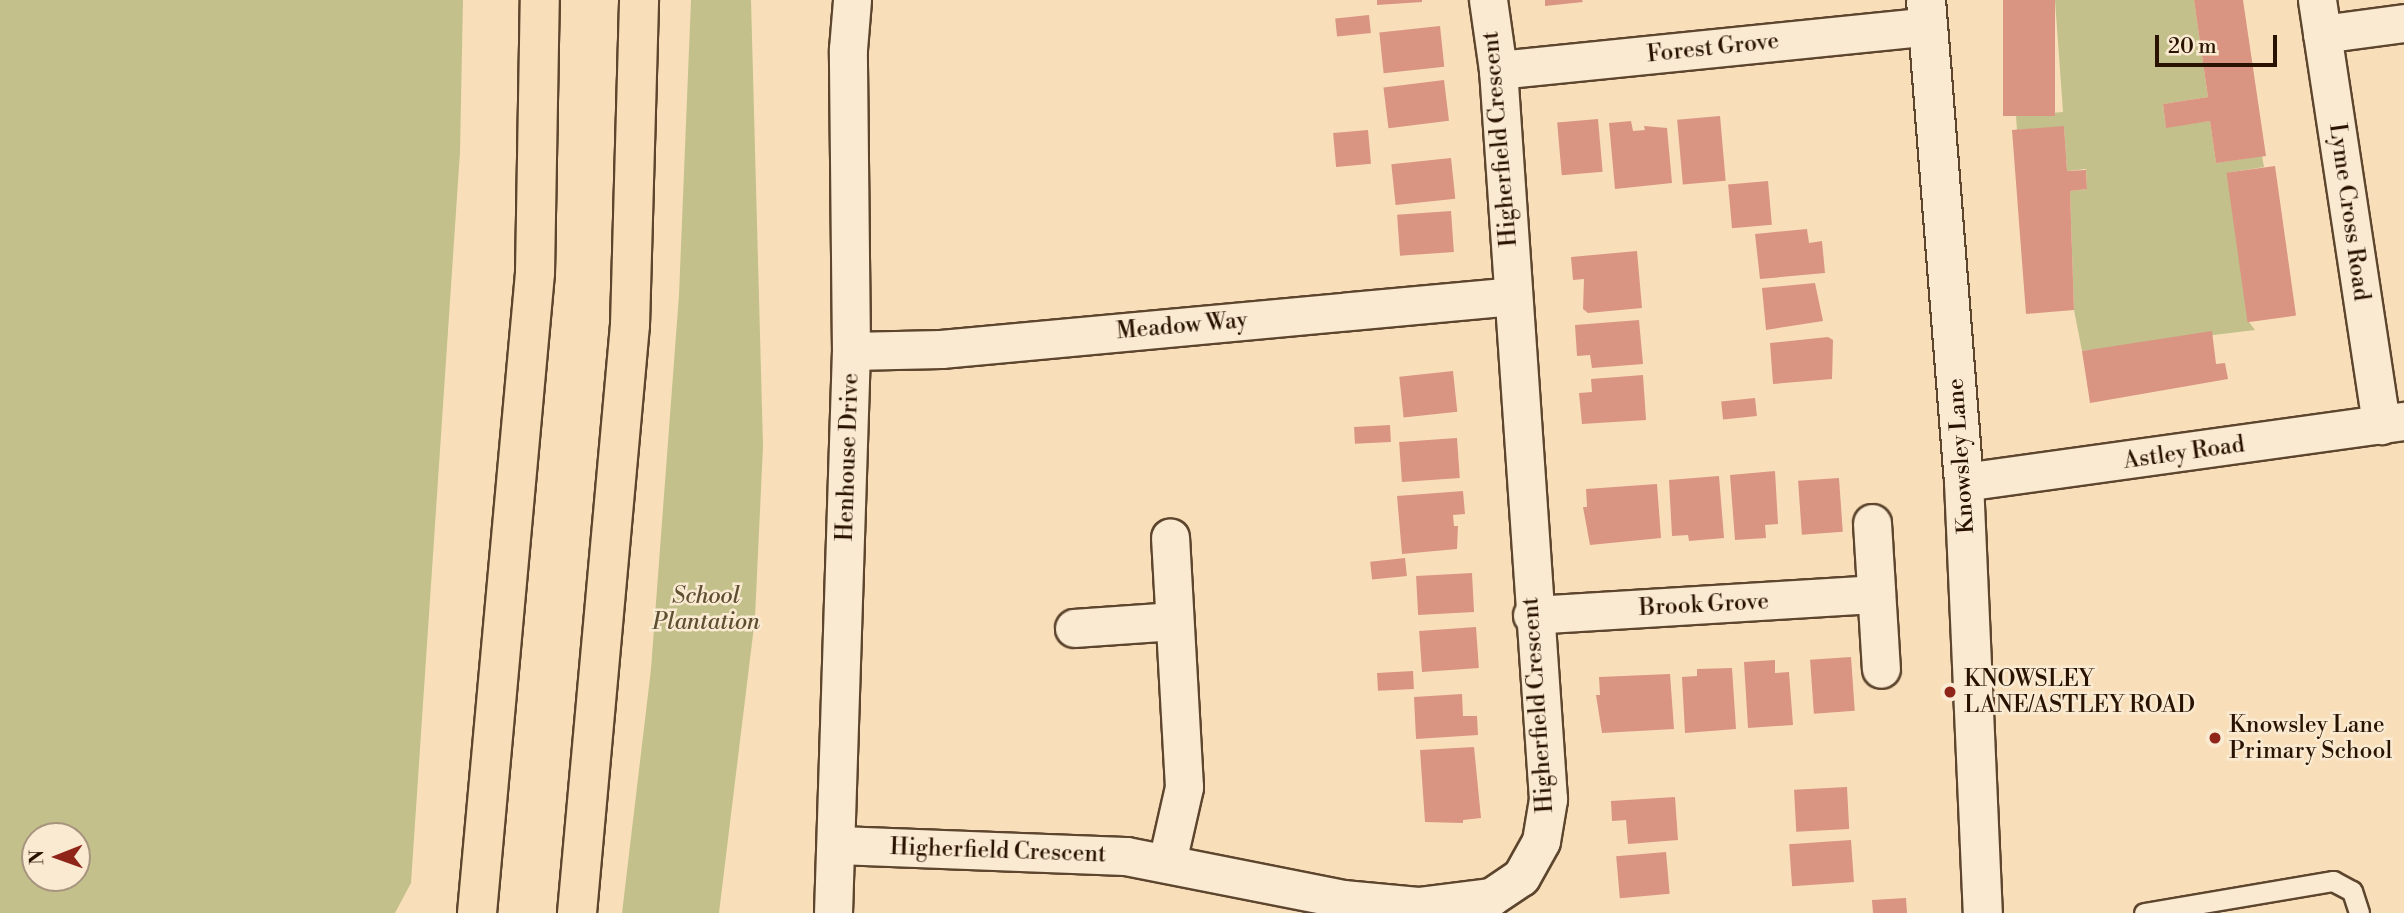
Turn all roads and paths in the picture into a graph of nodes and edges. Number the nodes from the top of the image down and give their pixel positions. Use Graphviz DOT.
graph roads {
  1 [pos="540,0"];
  2 [pos="639,0"];
  3 [pos="852,0"];
  4 [pos="1488,0"];
  5 [pos="1927,13"];
  6 [pos="2320,17"];
  7 [pos="2404,23"];
  8 [pos="1498,70"];
  9 [pos="1513,296"];
  10 [pos="851,351"];
  11 [pos="2392,423"];
  12 [pos="1964,482"];
  13 [pos="1872,523"];
  14 [pos="1170,537"];
  15 [pos="1875,594"];
  16 [pos="1532,615"];
  17 [pos="1174,621"];
  18 [pos="1074,628"];
  19 [pos="1881,669"];
  20 [pos="837,845"];
  21 [pos="1167,862"];
  22 [pos="477,913"];
  23 [pos="577,913"];
  24 [pos="833,913"];
  25 [pos="1983,913"];
  26 [pos="2144,913"];
  27 [pos="2359,913"];
  1 -- 22 [label="highway"];
  2 -- 23 [label="highway"];
  3 -- 10 [label="street, Henhouse Drive"];
  4 -- 8 [label="street, Higherfield Crescent"];
  5 -- 8 [label="street, Forest Grove"];
  5 -- 12 [label="main road, Knowsley Lane"];
  6 -- 7 [label="street"];
  6 -- 11 [label="street, Lyme Cross Road"];
  8 -- 9 [label="street, Higherfield Crescent"];
  9 -- 10 [label="street, Meadow Way"];
  9 -- 16 [label="street, Higherfield Crescent"];
  10 -- 20 [label="street, Henhouse Drive"];
  11 -- 12 [label="street, Astley Road"];
  12 -- 25 [label="main road, Knowsley Lane"];
  13 -- 15 [label="street"];
  14 -- 17 [label="street"];
  15 -- 16 [label="street, Brook Grove"];
  15 -- 19 [label="street"];
  16 -- 21 [label="street, Higherfield Crescent"];
  17 -- 18 [label="street"];
  17 -- 21 [label="street"];
  20 -- 21 [label="street, Higherfield Crescent"];
  20 -- 24 [label="street, Henhouse Drive"];
  26 -- 27 [label="lane"];
}
